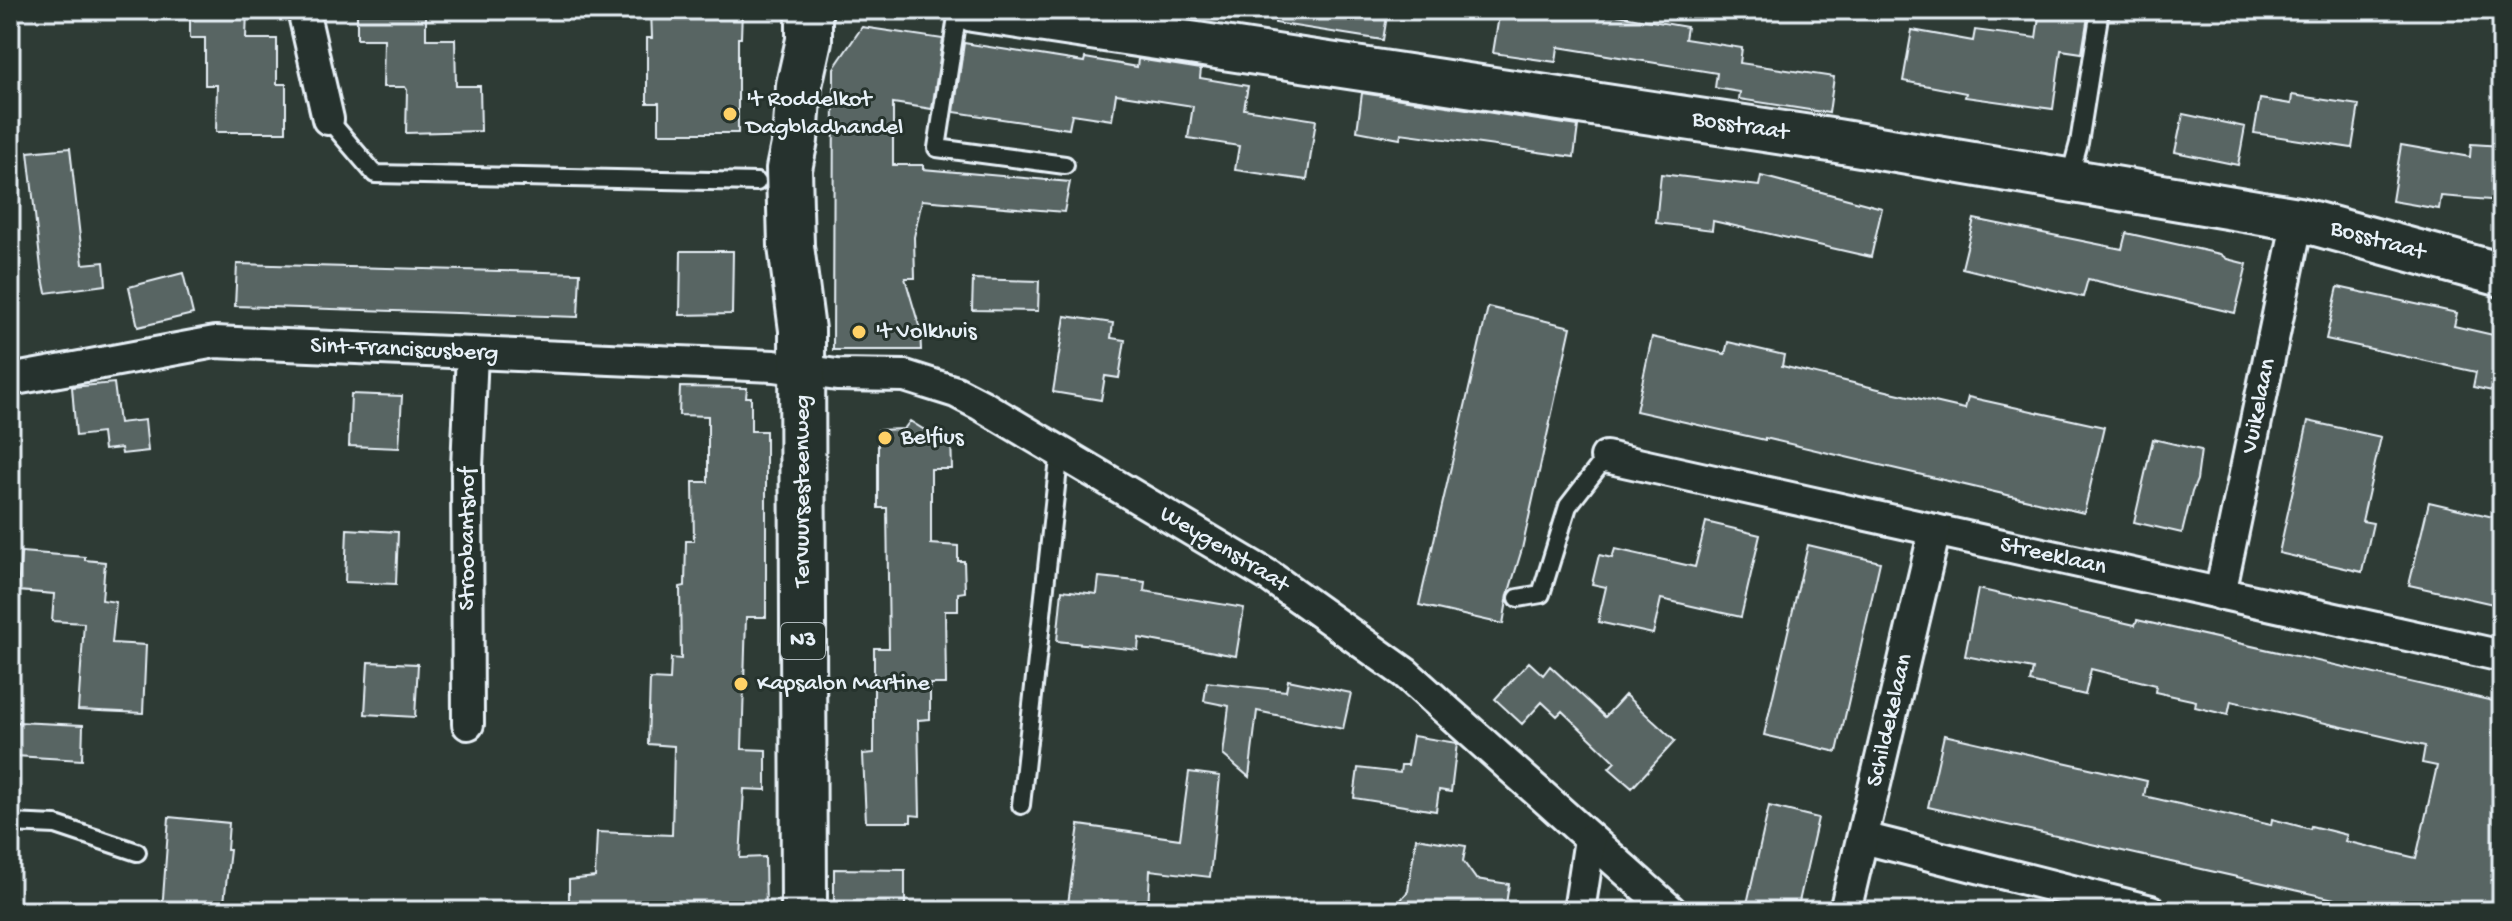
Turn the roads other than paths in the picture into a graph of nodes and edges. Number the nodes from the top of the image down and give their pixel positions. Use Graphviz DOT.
graph roads {
  1 [pos="303,10"];
  2 [pos="782,10"];
  3 [pos="809,10"];
  4 [pos="958,10"];
  5 [pos="973,10"];
  6 [pos="2100,10"];
  7 [pos="1159,24"];
  8 [pos="328,119"];
  9 [pos="1065,165"];
  10 [pos="773,176"];
  11 [pos="2069,180"];
  12 [pos="2298,219"];
  13 [pos="2502,275"];
  14 [pos="472,353"];
  15 [pos="803,371"];
  16 [pos="10,380"];
  17 [pos="1060,450"];
  18 [pos="1606,457"];
  19 [pos="1935,530"];
  20 [pos="2220,594"];
  21 [pos="1518,598"];
  22 [pos="2502,656"];
  23 [pos="468,724"];
  24 [pos="1021,805"];
  25 [pos="10,823"];
  26 [pos="1863,838"];
  27 [pos="1590,839"];
  28 [pos="137,852"];
  29 [pos="804,911"];
  30 [pos="1579,911"];
  31 [pos="1671,911"];
  32 [pos="1845,911"];
  33 [pos="2151,911"];
  1 -- 8 [label="street"];
  2 -- 10 [label="main road, Tervuursesteenweg / N3"];
  3 -- 10 [label="main road, Tervuursesteenweg / N3"];
  4 -- 9 [label="lane"];
  5 -- 7 [label="street, Bosstraat"];
  6 -- 11 [label="lane"];
  7 -- 11 [label="street, Bosstraat"];
  8 -- 10 [label="lane"];
  10 -- 15 [label="main road, Tervuursesteenweg / N3"];
  11 -- 12 [label="street, Bosstraat"];
  12 -- 13 [label="street, Bosstraat"];
  12 -- 20 [label="street, Vuikelaan"];
  14 -- 15 [label="street, Sint-Franciscusberg"];
  14 -- 16 [label="street, Sint-Franciscusberg"];
  14 -- 23 [label="street, Stroobantshof"];
  15 -- 17 [label="street, Weygenstraat"];
  15 -- 29 [label="main road, Tervuursesteenweg / N3"];
  17 -- 24 [label="lane"];
  17 -- 27 [label="street, Weygenstraat"];
  18 -- 19 [label="street, Streeklaan"];
  18 -- 21 [label="lane"];
  19 -- 20 [label="street, Streeklaan"];
  19 -- 26 [label="street, Schildekelaan"];
  20 -- 22 [label="street, Streeklaan"];
  25 -- 28 [label="lane"];
  26 -- 32 [label="street, Schildekelaan"];
  26 -- 33 [label="street"];
  27 -- 30 [label="street"];
  27 -- 31 [label="street, Weygenstraat"];
}
